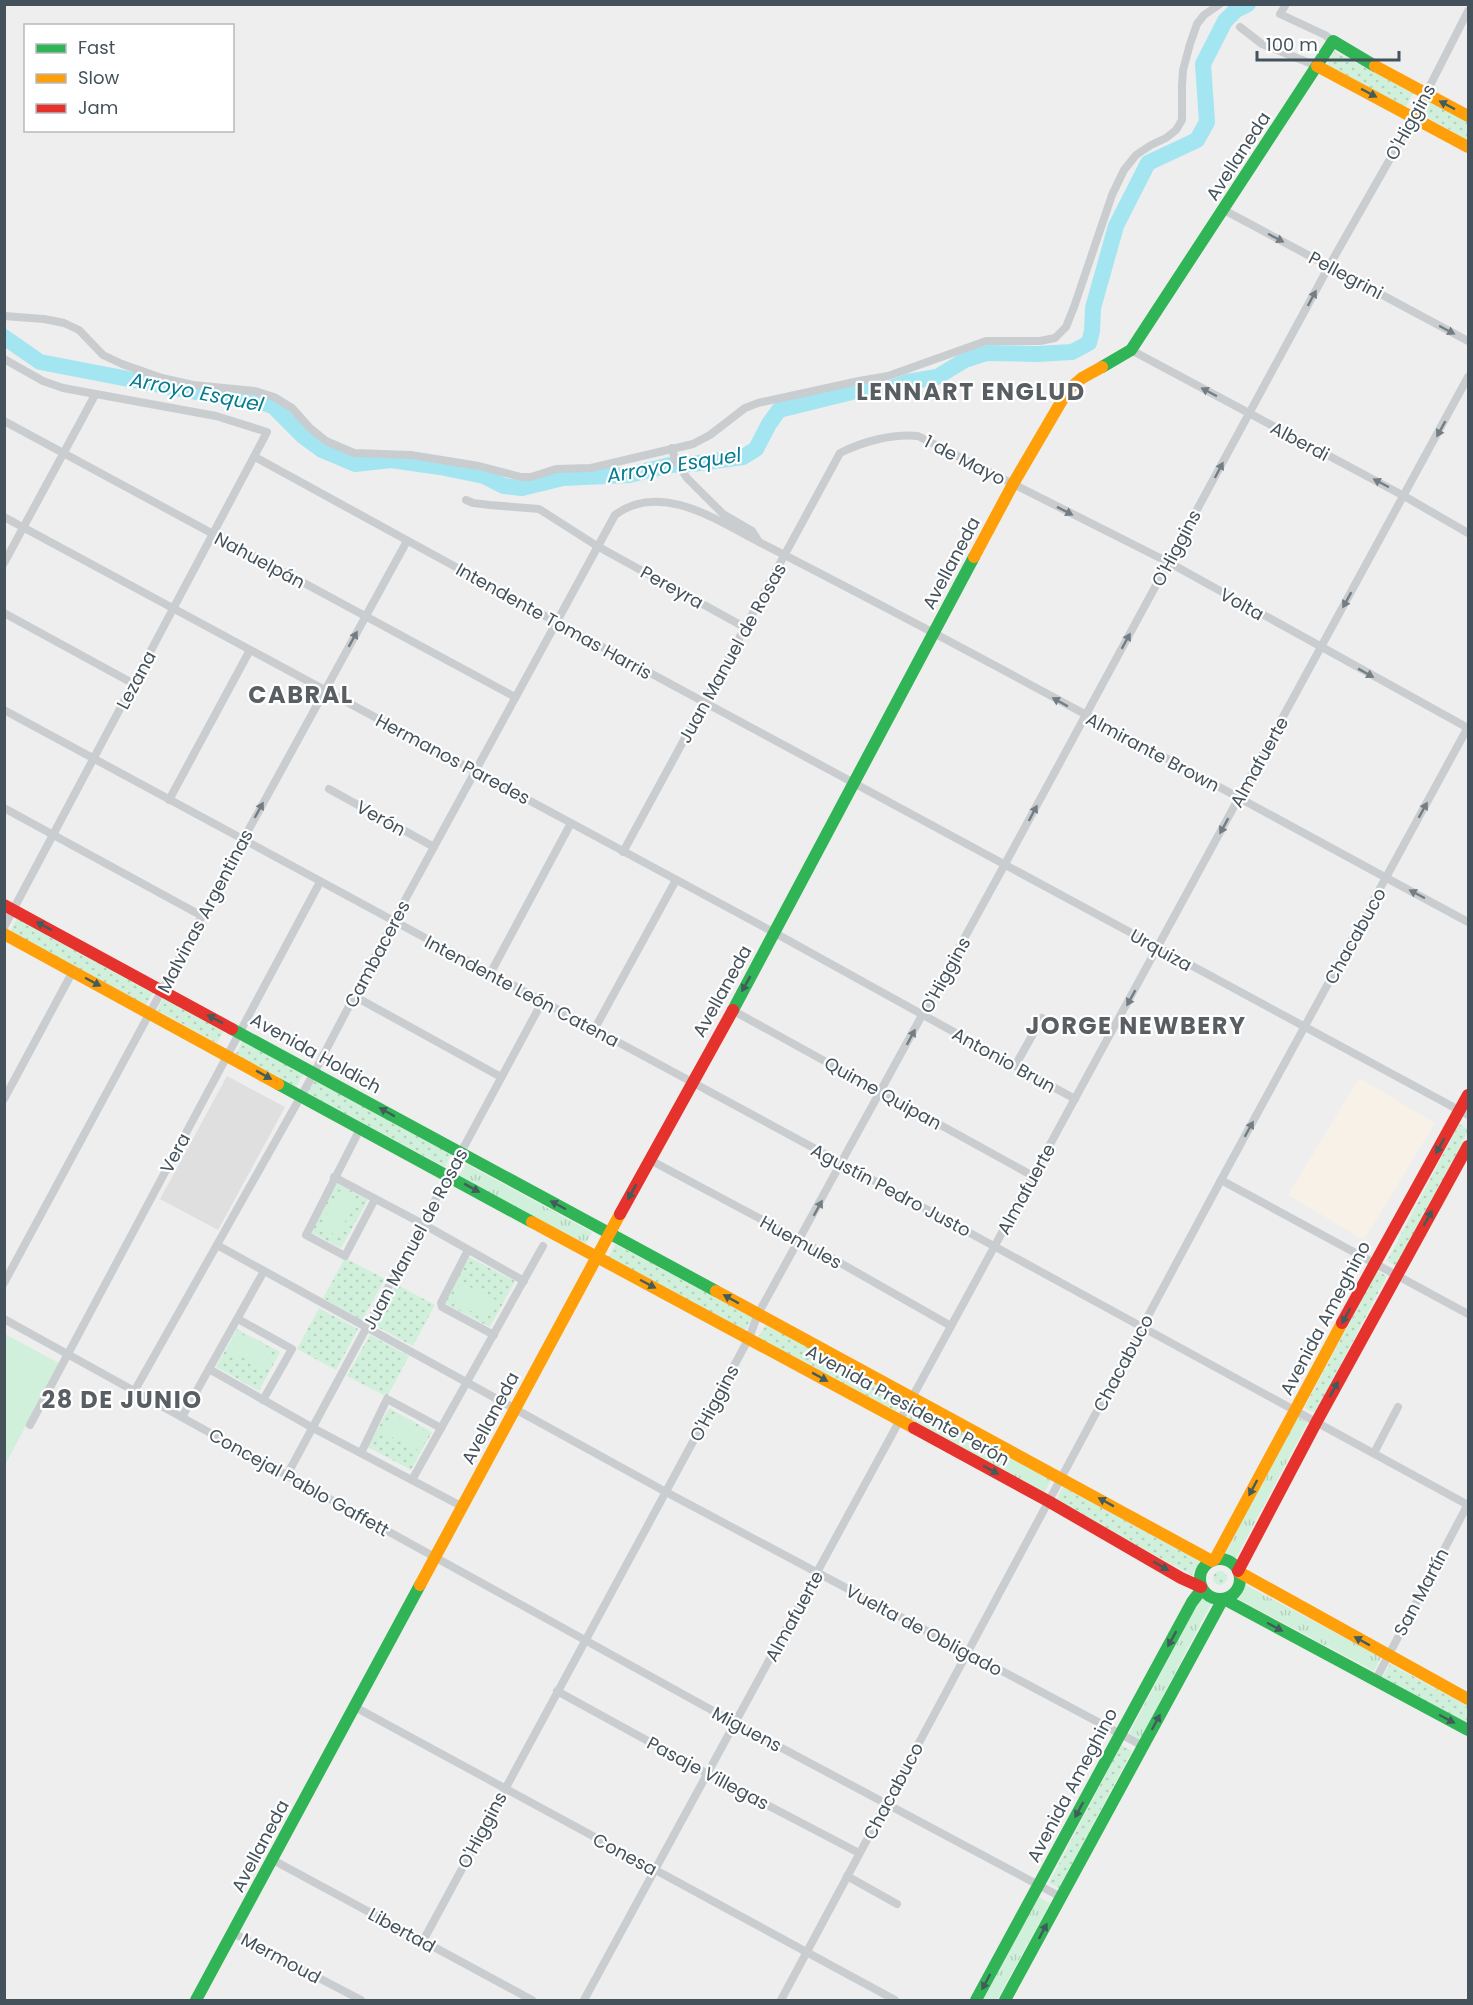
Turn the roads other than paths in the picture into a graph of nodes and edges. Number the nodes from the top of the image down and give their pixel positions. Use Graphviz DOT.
graph roads {
  1 [pos="1220,4"];
  2 [pos="1286,4"];
  3 [pos="1468,11"];
  4 [pos="1240,27"];
  5 [pos="1333,41"];
  6 [pos="1317,66"];
  7 [pos="1426,94"];
  8 [pos="1468,116"];
  9 [pos="1414,117"];
  10 [pos="1468,147"];
  11 [pos="1224,210"];
  12 [pos="1329,266"];
  13 [pos="4,316"];
  14 [pos="1468,341"];
  15 [pos="1131,350"];
  16 [pos="4,359"];
  17 [pos="1468,377"];
  18 [pos="95,395"];
  19 [pos="1249,413"];
  20 [pos="4,421"];
  21 [pos="672,448"];
  22 [pos="840,453"];
  23 [pos="64,454"];
  24 [pos="255,457"];
  25 [pos="1013,484"];
  26 [pos="1404,496"];
  27 [pos="466,500"];
  28 [pos="656,501"];
  29 [pos="4,517"];
  30 [pos="24,527"];
  31 [pos="1468,533"];
  32 [pos="213,535"];
  33 [pos="407,541"];
  34 [pos="759,542"];
  35 [pos="597,546"];
  36 [pos="785,555"];
  37 [pos="1168,562"];
  38 [pos="4,563"];
  39 [pos="174,609"];
  40 [pos="4,613"];
  41 [pos="366,616"];
  42 [pos="556,622"];
  43 [pos="746,628"];
  44 [pos="934,632"];
  45 [pos="1321,648"];
  46 [pos="250,650"];
  47 [pos="134,684"];
  48 [pos="325,690"];
  49 [pos="515,697"];
  50 [pos="705,702"];
  51 [pos="4,710"];
  52 [pos="1085,716"];
  53 [pos="1468,728"];
  54 [pos="94,758"];
  55 [pos="475,771"];
  56 [pos="854,782"];
  57 [pos="329,789"];
  58 [pos="1239,798"];
  59 [pos="169,800"];
  60 [pos="4,808"];
  61 [pos="571,823"];
  62 [pos="54,834"];
  63 [pos="243,840"];
  64 [pos="434,847"];
  65 [pos="623,852"];
  66 [pos="1005,864"];
  67 [pos="1386,878"];
  68 [pos="676,880"];
  69 [pos="320,882"];
  70 [pos="10,908"];
  71 [pos="202,916"];
  72 [pos="393,922"];
  73 [pos="1468,922"];
  74 [pos="4,927"];
  75 [pos="775,933"];
  76 [pos="4,934"];
  77 [pos="1158,948"];
  78 [pos="73,971"];
  79 [pos="490,974"];
  80 [pos="162,990"];
  81 [pos="354,996"];
  82 [pos="542,1002"];
  83 [pos="732,1010"];
  84 [pos="150,1012"];
  85 [pos="923,1015"];
  86 [pos="1042,1018"];
  87 [pos="1305,1027"];
  88 [pos="594,1030"];
  89 [pos="240,1033"];
  90 [pos="227,1055"];
  91 [pos="1015,1066"];
  92 [pos="314,1073"];
  93 [pos="501,1077"];
  94 [pos="692,1083"];
  95 [pos="881,1092"];
  96 [pos="1468,1095"];
  97 [pos="301,1096"];
  98 [pos="4,1099"];
  99 [pos="1075,1100"];
  100 [pos="1464,1113"];
  101 [pos="360,1129"];
  102 [pos="1468,1146"];
  103 [pos="460,1153"];
  104 [pos="650,1160"];
  105 [pos="842,1164"];
  106 [pos="448,1176"];
  107 [pos="1033,1176"];
  108 [pos="334,1177"];
  109 [pos="1221,1180"];
  110 [pos="375,1199"];
  111 [pos="423,1224"];
  112 [pos="610,1233"];
  113 [pos="800,1240"];
  114 [pos="217,1245"];
  115 [pos="543,1246"];
  116 [pos="995,1246"];
  117 [pos="468,1250"];
  118 [pos="597,1256"];
  119 [pos="1374,1263"];
  120 [pos="264,1271"];
  121 [pos="1397,1275"];
  122 [pos="524,1281"];
  123 [pos="4,1283"];
  124 [pos="758,1314"];
  125 [pos="1468,1314"];
  126 [pos="238,1319"];
  127 [pos="4,1320"];
  128 [pos="951,1326"];
  129 [pos="1143,1326"];
  130 [pos="368,1328"];
  131 [pos="494,1335"];
  132 [pos="749,1338"];
  133 [pos="68,1354"];
  134 [pos="209,1370"];
  135 [pos="466,1382"];
  136 [pos="135,1390"];
  137 [pos="912,1398"];
  138 [pos="263,1400"];
  139 [pos="1398,1407"];
  140 [pos="516,1409"];
  141 [pos="1295,1410"];
  142 [pos="182,1417"];
  143 [pos="1317,1420"];
  144 [pos="900,1421"];
  145 [pos="30,1425"];
  146 [pos="313,1428"];
  147 [pos="441,1428"];
  148 [pos="361,1453"];
  149 [pos="1374,1453"];
  150 [pos="287,1475"];
  151 [pos="1062,1478"];
  152 [pos="412,1480"];
  153 [pos="666,1492"];
  154 [pos="1048,1501"];
  155 [pos="1468,1504"];
  156 [pos="463,1507"];
  157 [pos="435,1558"];
  158 [pos="1214,1560"];
  159 [pos="1238,1571"];
  160 [pos="817,1573"];
  161 [pos="1202,1588"];
  162 [pos="1223,1599"];
  163 [pos="586,1640"];
  164 [pos="967,1654"];
  165 [pos="1388,1655"];
  166 [pos="1375,1681"];
  167 [pos="557,1691"];
  168 [pos="1468,1699"];
  169 [pos="355,1707"];
  170 [pos="735,1723"];
  171 [pos="1468,1730"];
  172 [pos="1120,1734"];
  173 [pos="1143,1746"];
  174 [pos="708,1774"];
  175 [pos="505,1788"];
  176 [pos="886,1803"];
  177 [pos="859,1853"];
  178 [pos="273,1860"];
  179 [pos="655,1870"];
  180 [pos="847,1876"];
  181 [pos="1039,1884"];
  182 [pos="1061,1897"];
  183 [pos="897,1904"];
  184 [pos="233,1933"];
  185 [pos="423,1941"];
  186 [pos="807,1953"];
  187 [pos="196,2001"];
  188 [pos="361,2001"];
  189 [pos="532,2001"];
  190 [pos="584,2001"];
  191 [pos="781,2001"];
  192 [pos="895,2001"];
  193 [pos="976,2001"];
  194 [pos="1005,2001"];
  1 -- 21 [label="street"];
  2 -- 5 [label="street"];
  3 -- 7 [label="street, O'Higgins"];
  4 -- 6 [label="street"];
  5 -- 6 [label="main road, Avellaneda"];
  5 -- 7 [label="main road"];
  6 -- 9 [label="main road, one-way"];
  6 -- 11 [label="main road, Avellaneda"];
  8 -- 7 [label="main road, one-way"];
  7 -- 9 [label="street, O'Higgins"];
  9 -- 10 [label="main road"];
  9 -- 12 [label="street, O'Higgins"];
  11 -- 12 [label="street, Pellegrini, one-way"];
  11 -- 15 [label="main road, Avellaneda"];
  12 -- 14 [label="street, Pellegrini, one-way"];
  19 -- 12 [label="street, O'Higgins, one-way"];
  13 -- 21 [label="street"];
  19 -- 15 [label="street, Alberdi, one-way"];
  15 -- 25 [label="main road, Avellaneda"];
  16 -- 18 [label="street"];
  17 -- 26 [label="street, Almafuerte, one-way"];
  18 -- 23 [label="street"];
  18 -- 24 [label="street, Lezana"];
  26 -- 19 [label="street, Alberdi, one-way"];
  37 -- 19 [label="street, O'Higgins, one-way"];
  20 -- 23 [label="street, Nahuelpán"];
  21 -- 34 [label="street"];
  22 -- 25 [label="street, 1 de Mayo"];
  22 -- 36 [label="street, Juan Manuel de Rosas"];
  23 -- 30 [label="street"];
  23 -- 32 [label="street, Nahuelpán"];
  24 -- 32 [label="street, Lezana"];
  24 -- 33 [label="street, Intendente Tomas Harris"];
  25 -- 37 [label="street, Volta, one-way"];
  25 -- 44 [label="main road, Avellaneda"];
  26 -- 31 [label="street, Alberdi"];
  26 -- 45 [label="street, Almafuerte, one-way"];
  27 -- 35 [label="street, Pereyra"];
  28 -- 34 [label="street, Almirante Brown"];
  28 -- 35 [label="street, Cambaceres"];
  29 -- 30 [label="street, Hermanos Paredes"];
  30 -- 38 [label="street"];
  30 -- 39 [label="street, Hermanos Paredes"];
  32 -- 39 [label="street, Lezana"];
  32 -- 41 [label="street, Nahuelpán"];
  33 -- 41 [label="street, Malvinas Argentinas"];
  33 -- 42 [label="street, Intendente Tomas Harris"];
  34 -- 36 [label="street, Almirante Brown"];
  35 -- 42 [label="street, Cambaceres"];
  35 -- 43 [label="street, Pereyra"];
  36 -- 43 [label="street, Juan Manuel de Rosas"];
  36 -- 44 [label="street, Almirante Brown"];
  37 -- 45 [label="street, Volta"];
  52 -- 37 [label="street, O'Higgins, one-way"];
  39 -- 46 [label="street, Hermanos Paredes"];
  39 -- 47 [label="street, Lezana"];
  40 -- 47 [label="street"];
  48 -- 41 [label="street, Malvinas Argentinas, one-way"];
  41 -- 49 [label="street, Nahuelpán"];
  42 -- 49 [label="street, Cambaceres"];
  42 -- 50 [label="street, Intendente Tomas Harris"];
  43 -- 50 [label="street, Juan Manuel de Rosas"];
  52 -- 44 [label="street, Almirante Brown, one-way"];
  44 -- 56 [label="main road, Avellaneda"];
  45 -- 53 [label="street, Volta, one-way"];
  45 -- 58 [label="street, Almafuerte"];
  46 -- 48 [label="street, Hermanos Paredes"];
  46 -- 59 [label="street"];
  47 -- 54 [label="street, Lezana"];
  48 -- 55 [label="street, Hermanos Paredes"];
  63 -- 48 [label="street, Malvinas Argentinas, one-way"];
  49 -- 55 [label="street, Cambaceres"];
  50 -- 56 [label="street, Intendente Tomas Harris"];
  50 -- 65 [label="street, Juan Manuel de Rosas"];
  51 -- 54 [label="street, Intendente León Catena"];
  52 -- 58 [label="street, Almirante Brown"];
  66 -- 52 [label="street, O'Higgins, one-way"];
  67 -- 53 [label="street, Chacabuco, one-way"];
  54 -- 59 [label="street, Intendente León Catena"];
  54 -- 62 [label="street, Lezana"];
  55 -- 61 [label="street, Hermanos Paredes"];
  55 -- 64 [label="street, Cambaceres"];
  56 -- 66 [label="street, Urquiza"];
  56 -- 75 [label="main road, Avellaneda"];
  57 -- 64 [label="street, Verón"];
  58 -- 67 [label="street, Almirante Brown"];
  58 -- 77 [label="street, Almafuerte, one-way"];
  59 -- 63 [label="street, Intendente León Catena"];
  60 -- 62 [label="street"];
  61 -- 65 [label="street, Hermanos Paredes"];
  61 -- 79 [label="street"];
  62 -- 70 [label="street, Lezana"];
  62 -- 71 [label="street"];
  63 -- 69 [label="street, Intendente León Catena"];
  63 -- 71 [label="street, Malvinas Argentinas"];
  64 -- 72 [label="street, Cambaceres"];
  65 -- 68 [label="street, Hermanos Paredes"];
  66 -- 77 [label="street, Urquiza"];
  66 -- 85 [label="street, O'Higgins"];
  73 -- 67 [label="street, Almirante Brown, one-way"];
  67 -- 87 [label="street, Chacabuco"];
  68 -- 75 [label="street, Hermanos Paredes"];
  68 -- 88 [label="street"];
  69 -- 72 [label="street, Intendente León Catena"];
  69 -- 89 [label="street, Vera"];
  70 -- 74 [label="street, Lezana"];
  80 -- 70 [label="main road, Avenida Holdich, one-way"];
  71 -- 80 [label="street, Malvinas Argentinas"];
  72 -- 79 [label="street, Intendente León Catena"];
  72 -- 81 [label="street, Cambaceres"];
  75 -- 83 [label="main road, Avellaneda, one-way"];
  75 -- 85 [label="street, Antonio Brun"];
  76 -- 78 [label="main road"];
  77 -- 87 [label="street, Urquiza"];
  77 -- 99 [label="street, Almafuerte, one-way"];
  78 -- 84 [label="main road, one-way"];
  78 -- 98 [label="street"];
  79 -- 82 [label="street, Intendente León Catena"];
  80 -- 84 [label="street, Malvinas Argentinas"];
  89 -- 80 [label="main road, Avenida Holdich, one-way"];
  81 -- 92 [label="street, Cambaceres"];
  81 -- 93 [label="street"];
  82 -- 88 [label="street, Intendente León Catena"];
  82 -- 93 [label="street, Juan Manuel de Rosas"];
  83 -- 94 [label="main road, Avellaneda"];
  83 -- 95 [label="street, Quime Quipan"];
  84 -- 90 [label="main road"];
  84 -- 123 [label="street, Malvinas Argentinas"];
  85 -- 91 [label="street, Antonio Brun"];
  95 -- 85 [label="street, O'Higgins, one-way"];
  86 -- 91 [label="street"];
  87 -- 100 [label="street, Urquiza"];
  109 -- 87 [label="street, Chacabuco, one-way"];
  88 -- 94 [label="street, Intendente León Catena"];
  89 -- 90 [label="street, Vera"];
  89 -- 92 [label="main road, Avenida Holdich"];
  90 -- 97 [label="main road, one-way"];
  90 -- 133 [label="street, Vera"];
  91 -- 99 [label="street, Antonio Brun"];
  92 -- 97 [label="street, Cambaceres"];
  103 -- 92 [label="main road, Avenida Holdich, one-way"];
  93 -- 103 [label="street, Juan Manuel de Rosas"];
  94 -- 104 [label="main road, Avellaneda"];
  94 -- 105 [label="street, Agustín Pedro Justo"];
  95 -- 105 [label="street, O'Higgins"];
  95 -- 107 [label="street, Quime Quipan"];
  96 -- 100 [label="main road, Avenida Ameghino"];
  97 -- 101 [label="main road"];
  97 -- 114 [label="street, Cambaceres"];
  99 -- 107 [label="street, Almafuerte"];
  100 -- 119 [label="main road, Avenida Ameghino, one-way"];
  101 -- 106 [label="main road"];
  101 -- 108 [label="street"];
  121 -- 102 [label="main road, one-way"];
  103 -- 106 [label="street, Juan Manuel de Rosas"];
  112 -- 103 [label="main road, Avenida Holdich, one-way"];
  104 -- 112 [label="main road, Avellaneda, one-way"];
  104 -- 113 [label="street, Huemules"];
  113 -- 105 [label="street, O'Higgins, one-way"];
  105 -- 116 [label="street, Agustín Pedro Justo"];
  106 -- 111 [label="street, Juan Manuel de Rosas"];
  106 -- 118 [label="main road, one-way"];
  107 -- 116 [label="street, Almafuerte"];
  108 -- 110 [label="street"];
  108 -- 110 [label="street"];
  109 -- 119 [label="street"];
  109 -- 129 [label="street, Chacabuco"];
  110 -- 111 [label="street"];
  111 -- 117 [label="street"];
  111 -- 130 [label="street, Juan Manuel de Rosas"];
  112 -- 118 [label="main road, Avellaneda"];
  124 -- 112 [label="main road, Avenida Presidente Perón, one-way"];
  113 -- 124 [label="street, O'Higgins"];
  113 -- 128 [label="street, Huemules"];
  114 -- 120 [label="street, Vuelta de Obligado"];
  114 -- 136 [label="street, Cambaceres"];
  115 -- 122 [label="street"];
  116 -- 128 [label="street, Almafuerte"];
  116 -- 129 [label="street, Agustín Pedro Justo"];
  117 -- 122 [label="street"];
  117 -- 131 [label="street"];
  118 -- 132 [label="main road, Avenida Presidente Perón, one-way"];
  118 -- 140 [label="main road, Avellaneda"];
  119 -- 121 [label="street"];
  119 -- 141 [label="main road, Avenida Ameghino, one-way"];
  120 -- 126 [label="street"];
  120 -- 130 [label="street, Vuelta de Obligado"];
  121 -- 125 [label="street"];
  143 -- 121 [label="main road, one-way"];
  122 -- 131 [label="street"];
  124 -- 132 [label="street, O'Higgins"];
  124 -- 137 [label="main road, Avenida Presidente Perón"];
  126 -- 134 [label="street"];
  126 -- 138 [label="street"];
  127 -- 133 [label="street, Concejal Pablo Gaffett"];
  128 -- 137 [label="street, Almafuerte"];
  129 -- 141 [label="street, Agustín Pedro Justo"];
  129 -- 151 [label="street, Chacabuco"];
  130 -- 135 [label="street, Vuelta de Obligado"];
  130 -- 146 [label="street, Juan Manuel de Rosas"];
  131 -- 135 [label="street"];
  132 -- 144 [label="main road, Avenida Presidente Perón, one-way"];
  132 -- 153 [label="street, O'Higgins"];
  133 -- 136 [label="street, Concejal Pablo Gaffett"];
  133 -- 145 [label="street, Vera"];
  134 -- 138 [label="street"];
  134 -- 142 [label="street"];
  135 -- 140 [label="street, Vuelta de Obligado"];
  135 -- 147 [label="street"];
  136 -- 142 [label="street, Concejal Pablo Gaffett"];
  137 -- 144 [label="street, Almafuerte"];
  137 -- 151 [label="main road, Avenida Presidente Perón"];
  138 -- 146 [label="street"];
  139 -- 149 [label="street"];
  140 -- 153 [label="street, Vuelta de Obligado"];
  140 -- 156 [label="main road, Avellaneda"];
  141 -- 143 [label="street, Agustín Pedro Justo"];
  141 -- 158 [label="main road, Avenida Ameghino, one-way"];
  142 -- 150 [label="street, Concejal Pablo Gaffett"];
  143 -- 149 [label="street, Agustín Pedro Justo"];
  143 -- 159 [label="main road"];
  144 -- 154 [label="main road, Avenida Presidente Perón, one-way"];
  144 -- 160 [label="street, Almafuerte"];
  146 -- 148 [label="street"];
  146 -- 150 [label="street, Juan Manuel de Rosas"];
  147 -- 148 [label="street"];
  147 -- 152 [label="street"];
  148 -- 152 [label="street"];
  149 -- 155 [label="street, Agustín Pedro Justo"];
  150 -- 157 [label="street, Concejal Pablo Gaffett"];
  151 -- 154 [label="street, Chacabuco"];
  158 -- 151 [label="main road, Avenida Presidente Perón, one-way"];
  152 -- 156 [label="street"];
  153 -- 160 [label="street, Vuelta de Obligado"];
  153 -- 163 [label="street, O'Higgins"];
  154 -- 161 [label="main road, Avenida Presidente Perón, one-way"];
  154 -- 164 [label="street, Chacabuco"];
  155 -- 165 [label="street, San Martín"];
  156 -- 157 [label="main road, Avellaneda"];
  157 -- 163 [label="street, Miguens"];
  157 -- 169 [label="main road, Avellaneda"];
  158 -- 159 [label="main road"];
  158 -- 161 [label="main road"];
  159 -- 162 [label="main road"];
  165 -- 159 [label="main road, one-way"];
  160 -- 164 [label="street, Vuelta de Obligado"];
  160 -- 170 [label="street, Almafuerte"];
  161 -- 162 [label="main road"];
  161 -- 172 [label="main road, Avenida Ameghino, one-way"];
  162 -- 166 [label="main road, one-way"];
  173 -- 162 [label="main road, one-way"];
  163 -- 167 [label="street, O'Higgins"];
  163 -- 170 [label="street, Miguens"];
  164 -- 172 [label="street, Vuelta de Obligado"];
  164 -- 176 [label="street, Chacabuco"];
  165 -- 166 [label="street, San Martín"];
  165 -- 168 [label="main road"];
  166 -- 171 [label="main road, one-way"];
  167 -- 174 [label="street, Pasaje Villegas"];
  167 -- 175 [label="street, O'Higgins"];
  169 -- 175 [label="street, Conesa"];
  169 -- 178 [label="main road, Avellaneda"];
  170 -- 174 [label="street, Almafuerte"];
  170 -- 176 [label="street, Miguens"];
  172 -- 173 [label="street, Vuelta de Obligado"];
  172 -- 181 [label="main road, Avenida Ameghino, one-way"];
  173 -- 182 [label="main road"];
  174 -- 177 [label="street, Pasaje Villegas"];
  174 -- 179 [label="street, Almafuerte"];
  175 -- 179 [label="street, Conesa"];
  175 -- 185 [label="street, O'Higgins"];
  176 -- 177 [label="street, Chacabuco"];
  176 -- 181 [label="street, Miguens"];
  177 -- 180 [label="street, Chacabuco"];
  178 -- 184 [label="main road, Avellaneda"];
  178 -- 185 [label="street, Libertad"];
  179 -- 186 [label="street, Conesa"];
  179 -- 190 [label="street, Almafuerte"];
  180 -- 183 [label="street"];
  180 -- 186 [label="street, Chacabuco"];
  181 -- 182 [label="street, Miguens"];
  181 -- 193 [label="main road, Avenida Ameghino, one-way"];
  194 -- 182 [label="main road, one-way"];
  184 -- 187 [label="main road, Avellaneda"];
  184 -- 188 [label="street, Mermoud"];
  185 -- 189 [label="street, Libertad"];
  186 -- 191 [label="street, Chacabuco"];
  186 -- 192 [label="street, Conesa"];
}
